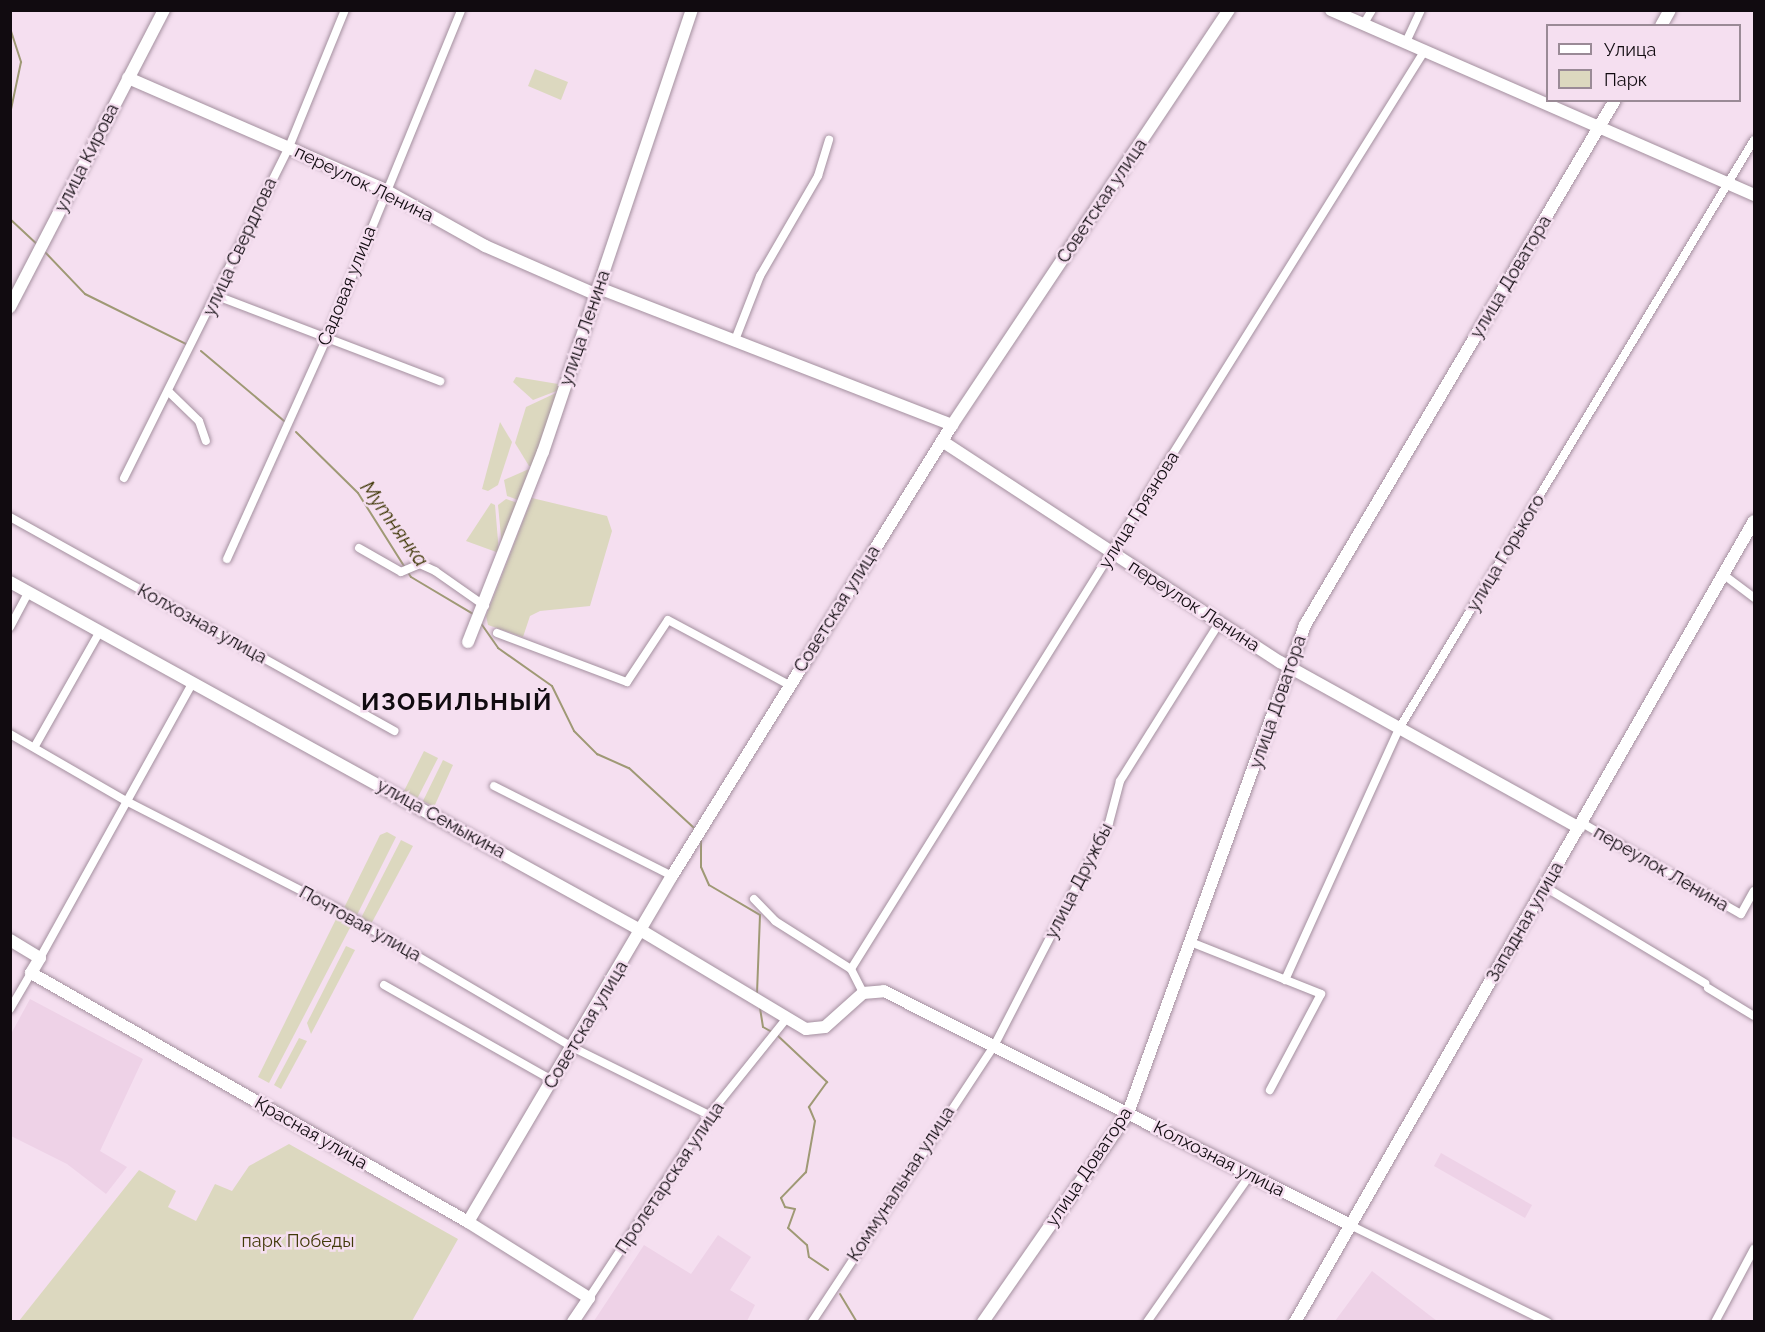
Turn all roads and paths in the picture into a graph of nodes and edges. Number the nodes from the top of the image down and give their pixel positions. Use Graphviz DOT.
graph roads {
  1 [pos="164,10"];
  2 [pos="345,10"];
  3 [pos="461,10"];
  4 [pos="692,10"];
  5 [pos="1229,10"];
  6 [pos="1331,10"];
  7 [pos="1372,10"];
  8 [pos="1421,10"];
  9 [pos="1670,10"];
  10 [pos="1662,24"];
  11 [pos="1363,25"];
  12 [pos="1406,42"];
  13 [pos="1425,50"];
  14 [pos="128,78"];
  15 [pos="1614,102"];
  16 [pos="1600,126"];
  17 [pos="829,140"];
  18 [pos="1755,140"];
  19 [pos="289,147"];
  20 [pos="1728,183"];
  21 [pos="385,190"];
  22 [pos="1755,195"];
  23 [pos="598,292"];
  24 [pos="217,296"];
  25 [pos="10,307"];
  26 [pos="328,335"];
  27 [pos="735,340"];
  28 [pos="440,381"];
  29 [pos="170,393"];
  30 [pos="952,425"];
  31 [pos="206,441"];
  32 [pos="942,441"];
  33 [pos="124,478"];
  34 [pos="10,517"];
  35 [pos="1755,521"];
  36 [pos="359,548"];
  37 [pos="1113,552"];
  38 [pos="227,559"];
  39 [pos="1724,575"];
  40 [pos="10,582"];
  41 [pos="28,593"];
  42 [pos="1755,598"];
  43 [pos="481,615"];
  44 [pos="1219,623"];
  45 [pos="10,627"];
  46 [pos="99,633"];
  47 [pos="497,633"];
  48 [pos="468,642"];
  49 [pos="1289,664"];
  50 [pos="192,684"];
  51 [pos="789,686"];
  52 [pos="1400,727"];
  53 [pos="395,731"];
  54 [pos="10,734"];
  55 [pos="35,747"];
  56 [pos="494,786"];
  57 [pos="128,802"];
  58 [pos="1580,826"];
  59 [pos="672,876"];
  60 [pos="1545,887"];
  61 [pos="1754,891"];
  62 [pos="754,899"];
  63 [pos="642,931"];
  64 [pos="10,940"];
  65 [pos="1193,943"];
  66 [pos="40,958"];
  67 [pos="851,969"];
  68 [pos="31,973"];
  69 [pos="1285,980"];
  70 [pos="384,985"];
  71 [pos="863,993"];
  72 [pos="10,1010"];
  73 [pos="1755,1016"];
  74 [pos="787,1018"];
  75 [pos="574,1048"];
  76 [pos="993,1048"];
  77 [pos="554,1081"];
  78 [pos="1270,1090"];
  79 [pos="1128,1113"];
  80 [pos="709,1115"];
  81 [pos="1250,1175"];
  82 [pos="468,1222"];
  83 [pos="1350,1225"];
  84 [pos="1755,1249"];
  85 [pos="589,1298"];
  86 [pos="573,1322"];
  87 [pos="812,1322"];
  88 [pos="983,1322"];
  89 [pos="1147,1322"];
  90 [pos="1295,1322"];
  91 [pos="1547,1322"];
  92 [pos="1715,1322"];
  1 -- 14 [label="street, улица Кирова"];
  2 -- 19 [label="street, улица Свердлова"];
  3 -- 21 [label="street, Садовая улица"];
  4 -- 23 [label="street, улица Ленина"];
  5 -- 30 [label="street, Советская улица"];
  6 -- 11 [label="street"];
  7 -- 11 [label="street"];
  8 -- 12 [label="street"];
  9 -- 10 [label="street"];
  11 -- 12 [label="street"];
  12 -- 13 [label="street"];
  13 -- 16 [label="street"];
  13 -- 37 [label="street, улица Грязнова"];
  14 -- 19 [label="street, переулок Ленина"];
  14 -- 25 [label="street, улица Кирова"];
  15 -- 16 [label="street, улица Доватора"];
  16 -- 20 [label="street"];
  16 -- 49 [label="street, улица Доватора"];
  17 -- 27 [label="street"];
  18 -- 20 [label="street, улица Горького"];
  19 -- 21 [label="street, переулок Ленина"];
  19 -- 24 [label="street, улица Свердлова"];
  20 -- 22 [label="street"];
  20 -- 52 [label="street, улица Горького"];
  21 -- 23 [label="street, переулок Ленина"];
  21 -- 26 [label="street, Садовая улица"];
  23 -- 27 [label="street, переулок Ленина"];
  23 -- 43 [label="street, улица Ленина"];
  24 -- 26 [label="street"];
  24 -- 29 [label="street, улица Свердлова"];
  26 -- 28 [label="street"];
  26 -- 38 [label="street, Садовая улица"];
  27 -- 30 [label="street, переулок Ленина"];
  29 -- 31 [label="street"];
  29 -- 33 [label="street, улица Свердлова"];
  30 -- 32 [label="street, Советская улица"];
  32 -- 37 [label="street, переулок Ленина"];
  32 -- 51 [label="street, Советская улица"];
  34 -- 53 [label="street, Колхозная улица"];
  35 -- 39 [label="street, Западная улица"];
  36 -- 43 [label="street"];
  37 -- 44 [label="street, переулок Ленина"];
  37 -- 67 [label="street, улица Грязнова"];
  39 -- 42 [label="street"];
  39 -- 58 [label="street, Западная улица"];
  40 -- 41 [label="street, улица Семыкина"];
  41 -- 45 [label="street"];
  41 -- 46 [label="street, улица Семыкина"];
  43 -- 48 [label="street, улица Ленина"];
  44 -- 49 [label="street, переулок Ленина"];
  44 -- 76 [label="street, улица Дружбы"];
  46 -- 50 [label="street, улица Семыкина"];
  46 -- 55 [label="street"];
  47 -- 51 [label="street"];
  49 -- 52 [label="street, переулок Ленина"];
  49 -- 65 [label="street, улица Доватора"];
  50 -- 57 [label="street"];
  50 -- 63 [label="street, улица Семыкина"];
  51 -- 59 [label="street, Советская улица"];
  52 -- 58 [label="street, переулок Ленина"];
  52 -- 69 [label="street, улица Горького"];
  54 -- 55 [label="street, Почтовая улица"];
  55 -- 57 [label="street, Почтовая улица"];
  56 -- 59 [label="street"];
  57 -- 66 [label="street"];
  57 -- 75 [label="street, Почтовая улица"];
  58 -- 60 [label="street, Западная улица"];
  58 -- 61 [label="street, переулок Ленина"];
  59 -- 63 [label="street, Советская улица"];
  60 -- 73 [label="street"];
  60 -- 83 [label="street, Западная улица"];
  62 -- 67 [label="street"];
  63 -- 74 [label="street, улица Семыкина"];
  63 -- 75 [label="street, Советская улица"];
  64 -- 66 [label="street"];
  65 -- 69 [label="street"];
  65 -- 79 [label="street, улица Доватора"];
  66 -- 68 [label="street"];
  67 -- 71 [label="street"];
  68 -- 72 [label="street"];
  68 -- 82 [label="street, Красная улица"];
  69 -- 78 [label="street"];
  70 -- 77 [label="street"];
  71 -- 74 [label="street, улица Семыкина"];
  71 -- 76 [label="street, Колхозная улица"];
  74 -- 80 [label="street, Пролетарская улица"];
  75 -- 77 [label="street, Советская улица"];
  75 -- 80 [label="street, Почтовая улица"];
  76 -- 79 [label="street, Колхозная улица"];
  76 -- 87 [label="street, Коммунальная улица"];
  77 -- 82 [label="street, Советская улица"];
  79 -- 81 [label="street, Колхозная улица"];
  79 -- 88 [label="street, улица Доватора"];
  80 -- 85 [label="street, Пролетарская улица"];
  81 -- 83 [label="street, Колхозная улица"];
  81 -- 89 [label="street"];
  82 -- 85 [label="street, Красная улица"];
  83 -- 90 [label="street, Западная улица"];
  83 -- 91 [label="street, Колхозная улица"];
  84 -- 92 [label="street"];
  85 -- 86 [label="street, Пролетарская улица"];
}
